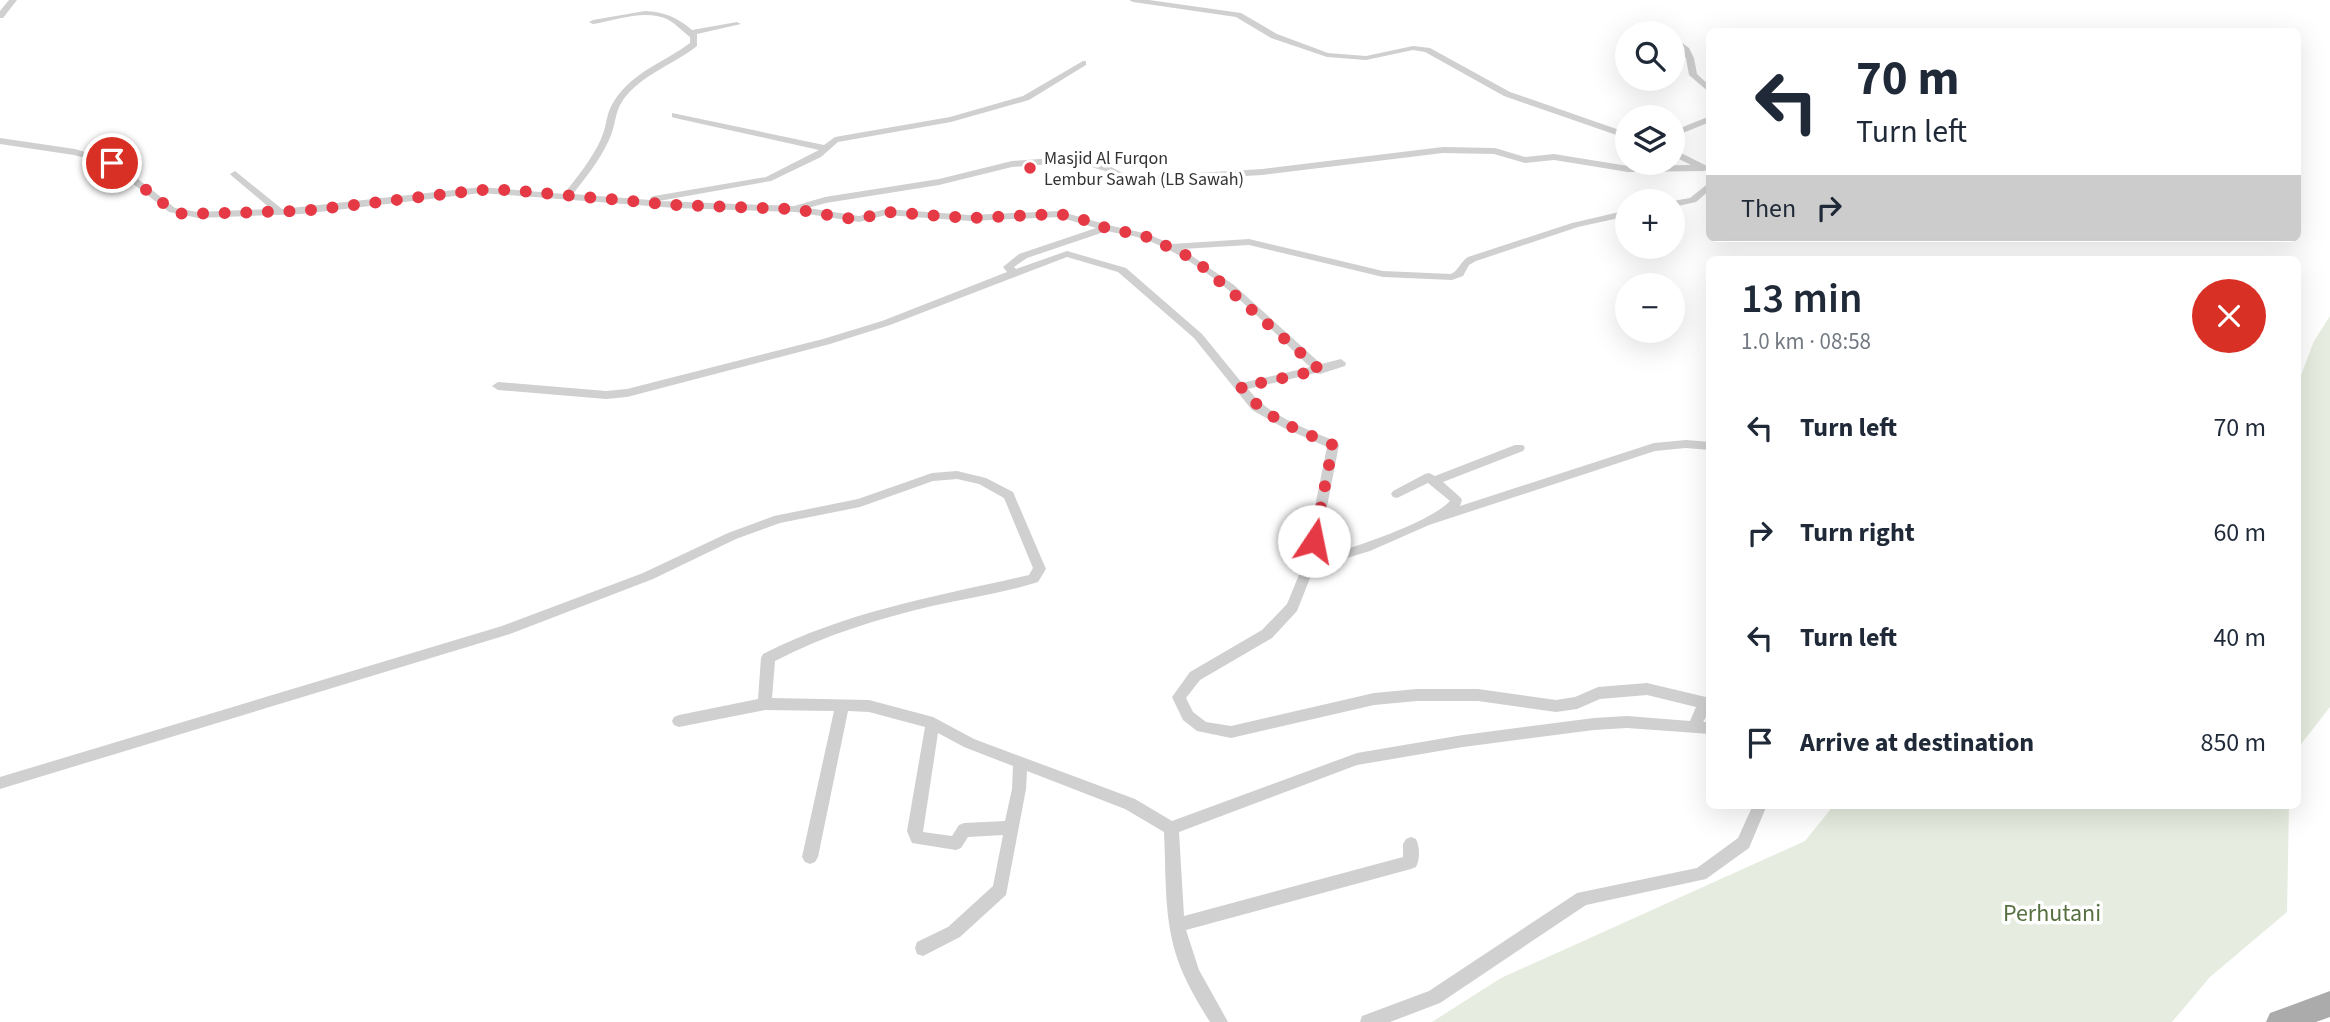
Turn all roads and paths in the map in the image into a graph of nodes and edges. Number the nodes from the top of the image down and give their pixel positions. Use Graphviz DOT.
graph roads {
  1 [pos="13,0"];
  2 [pos="1133,0"];
  3 [pos="0,16"];
  4 [pos="593,23"];
  5 [pos="737,24"];
  6 [pos="690,33"];
  7 [pos="1685,47"];
  8 [pos="1083,63"];
  9 [pos="1706,88"];
  10 [pos="675,115"];
  11 [pos="1706,121"];
  12 [pos="1685,129"];
  13 [pos="1615,131"];
  14 [pos="0,141"];
  15 [pos="824,148"];
  16 [pos="1685,158"];
  17 [pos="1706,168"];
  18 [pos="235,174"];
  19 [pos="1706,189"];
  20 [pos="567,196"];
  21 [pos="640,201"];
  22 [pos="1685,202"];
  23 [pos="795,209"];
  24 [pos="280,212"];
  25 [pos="1615,216"];
  26 [pos="1106,228"];
  27 [pos="1170,247"];
  28 [pos="1014,273"];
  29 [pos="1340,363"];
  30 [pos="1320,370"];
  31 [pos="498,386"];
  32 [pos="1241,387"];
  33 [pos="1706,446"];
  34 [pos="1519,448"];
  35 [pos="1434,481"];
  36 [pos="1397,494"];
  37 [pos="1429,521"];
  38 [pos="1309,565"];
  39 [pos="765,704"];
  40 [pos="843,704"];
  41 [pos="1706,704"];
  42 [pos="1706,709"];
  43 [pos="679,721"];
  44 [pos="933,723"];
  45 [pos="1702,728"];
  46 [pos="1020,764"];
  47 [pos="0,783"];
  48 [pos="1758,809"];
  49 [pos="1010,828"];
  50 [pos="1171,828"];
  51 [pos="1410,844"];
  52 [pos="810,857"];
  53 [pos="1178,925"];
  54 [pos="923,948"];
  55 [pos="2330,1004"];
  56 [pos="1220,1022"];
  57 [pos="1368,1022"];
  58 [pos="2279,1022"];
  1 -- 3 [label="street"];
  2 -- 13 [label="street"];
  4 -- 6 [label="street"];
  5 -- 6 [label="street"];
  6 -- 20 [label="street"];
  7 -- 9 [label="street"];
  8 -- 15 [label="street"];
  10 -- 15 [label="street"];
  11 -- 12 [label="street"];
  14 -- 24 [label="street"];
  15 -- 21 [label="street"];
  16 -- 17 [label="street"];
  17 -- 23 [label="street"];
  18 -- 24 [label="street"];
  19 -- 22 [label="street"];
  20 -- 21 [label="street"];
  20 -- 24 [label="street"];
  21 -- 23 [label="street"];
  23 -- 26 [label="street"];
  25 -- 27 [label="street"];
  26 -- 27 [label="street"];
  26 -- 28 [label="street"];
  27 -- 30 [label="street"];
  28 -- 31 [label="street"];
  28 -- 32 [label="street"];
  29 -- 30 [label="street"];
  30 -- 32 [label="street"];
  32 -- 38 [label="street"];
  33 -- 37 [label="street"];
  34 -- 35 [label="street"];
  35 -- 36 [label="street"];
  35 -- 37 [label="street"];
  37 -- 38 [label="street"];
  38 -- 41 [label="street"];
  39 -- 40 [label="street"];
  39 -- 43 [label="street"];
  39 -- 47 [label="street"];
  40 -- 44 [label="street"];
  40 -- 52 [label="street"];
  42 -- 45 [label="street"];
  44 -- 46 [label="street"];
  44 -- 49 [label="street"];
  45 -- 50 [label="street"];
  46 -- 49 [label="street"];
  46 -- 50 [label="street"];
  48 -- 57 [label="street"];
  49 -- 54 [label="street"];
  50 -- 53 [label="street"];
  51 -- 53 [label="street"];
  53 -- 56 [label="street"];
  55 -- 58 [label="main road"];
}
